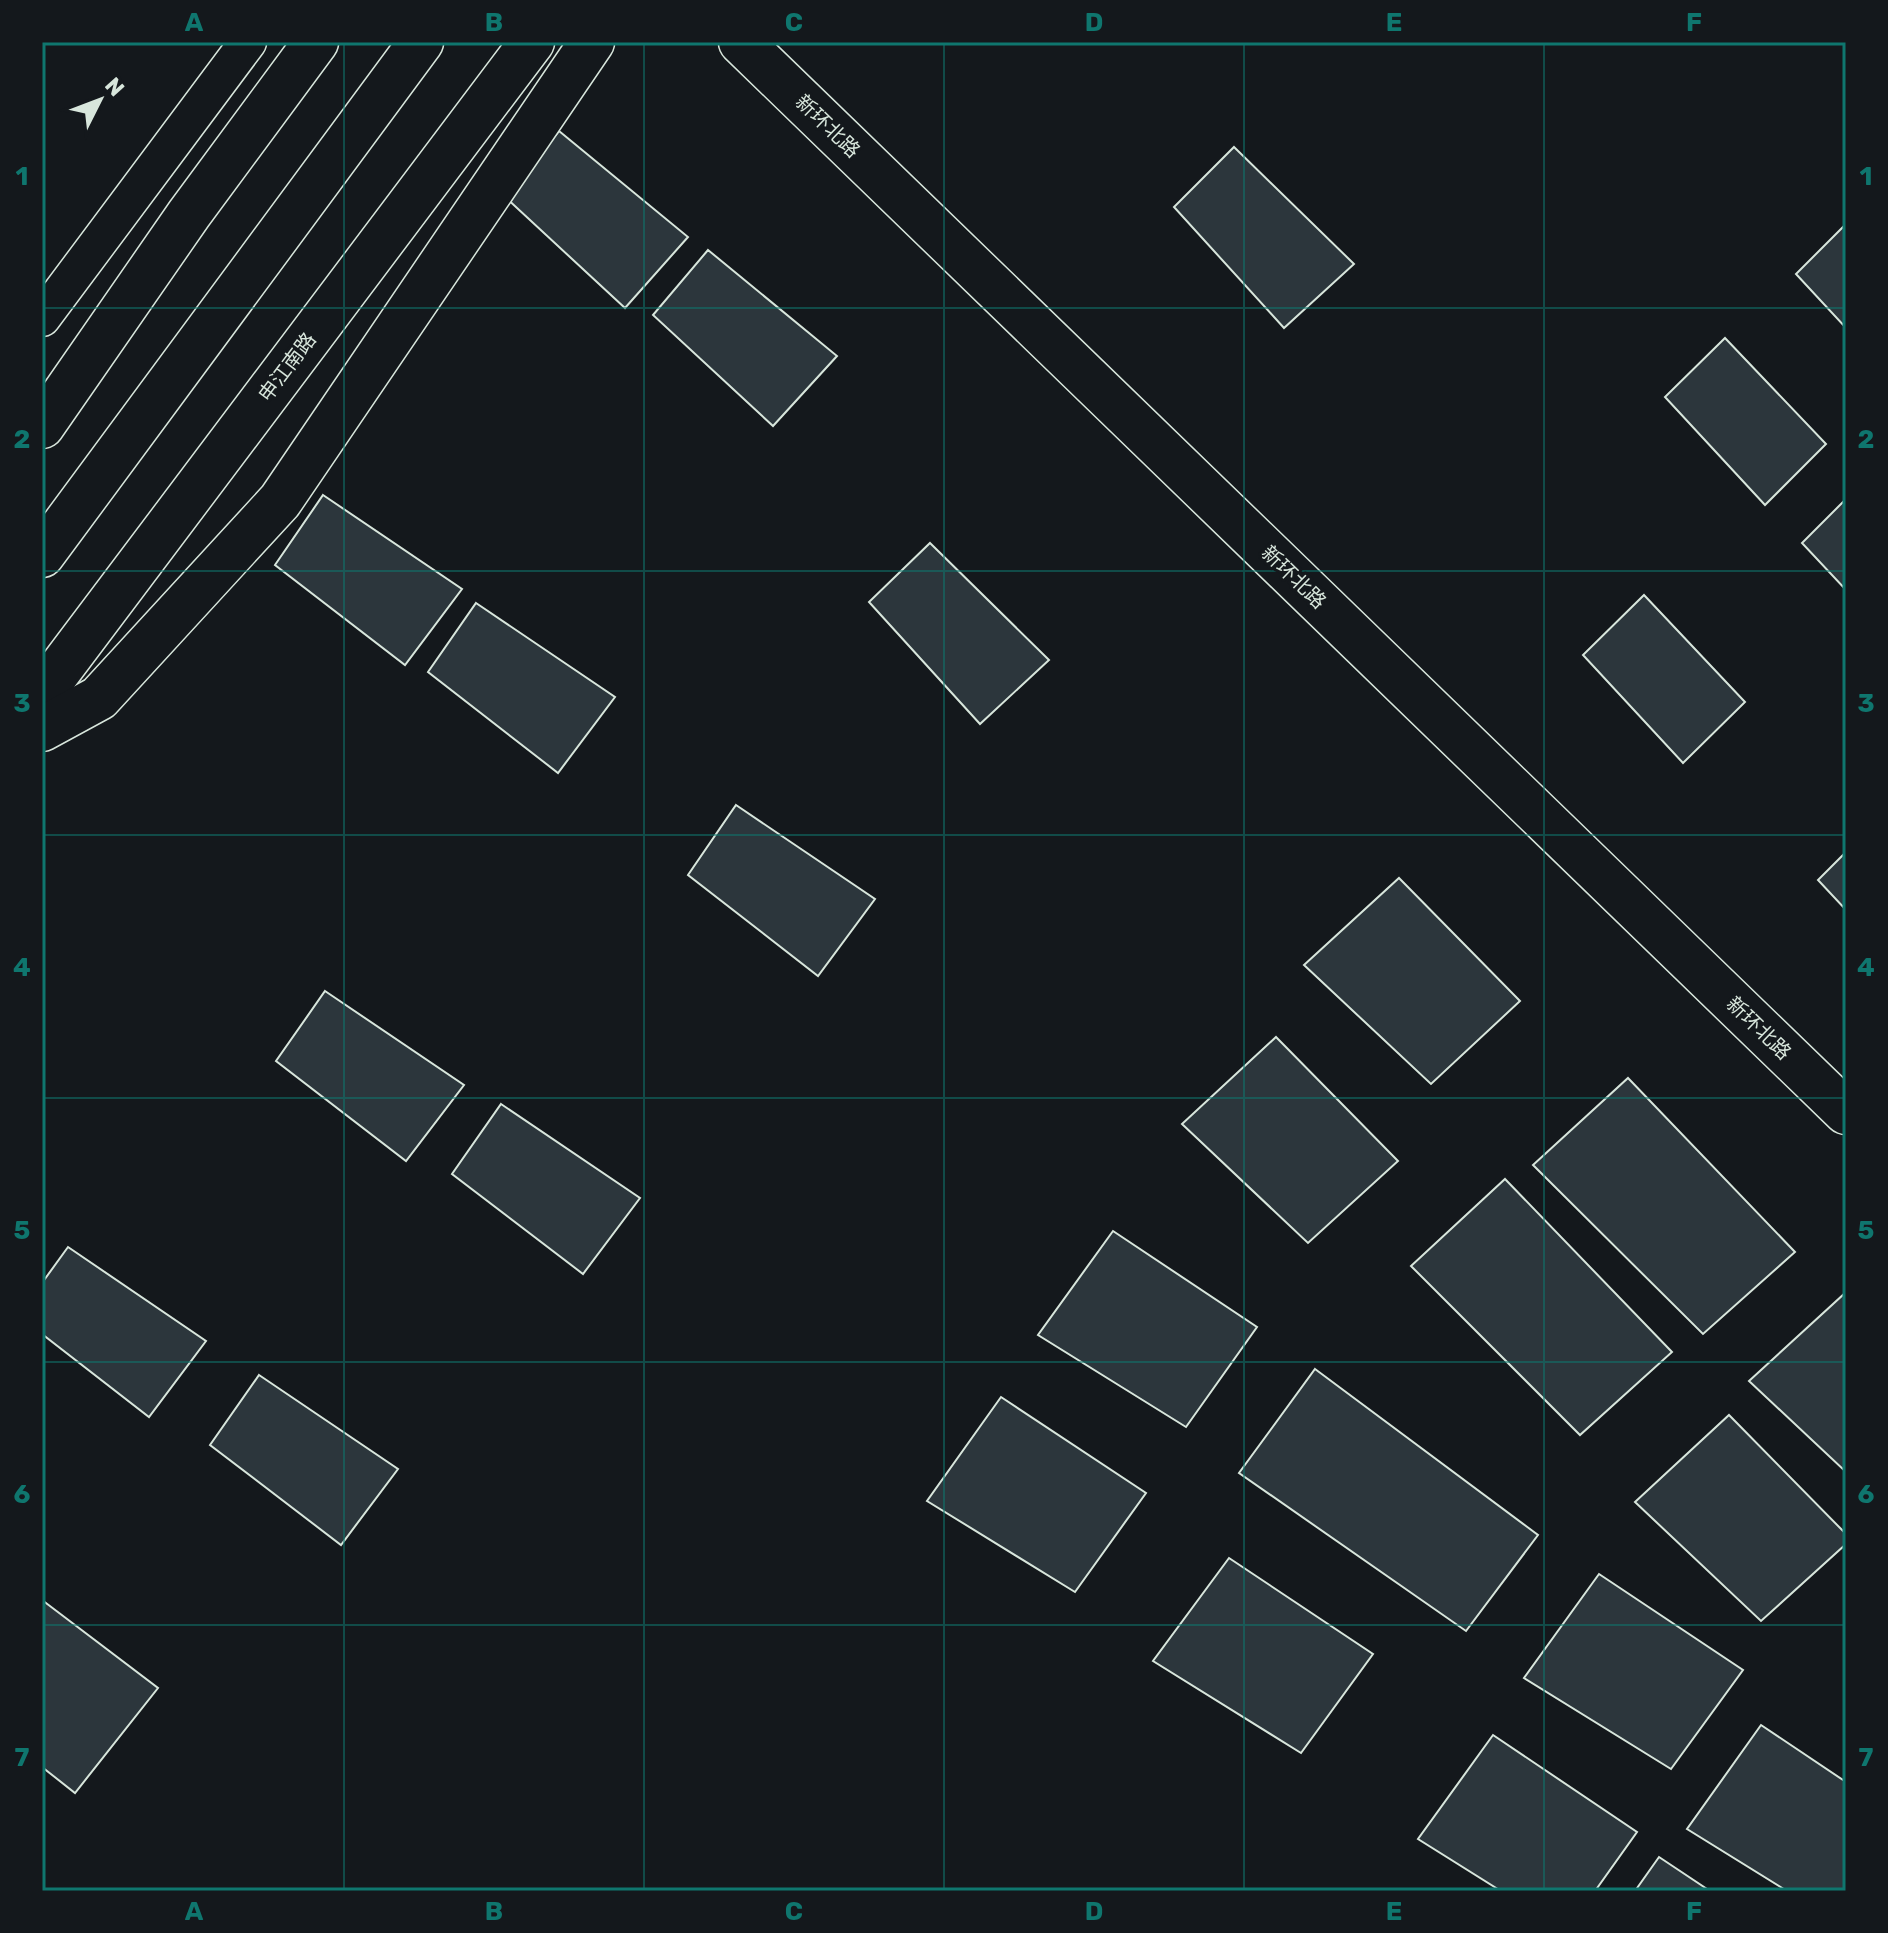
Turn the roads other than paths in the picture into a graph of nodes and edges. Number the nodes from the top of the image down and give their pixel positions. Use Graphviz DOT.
graph roads {
  1 [pos="248,42"];
  2 [pos="316,42"];
  3 [pos="421,42"];
  4 [pos="532,42"];
  5 [pos="592,42"];
  6 [pos="741,42"];
  7 [pos="42,318"];
  8 [pos="42,426"];
  9 [pos="42,555"];
  10 [pos="42,693"];
  11 [pos="42,729"];
  12 [pos="1846,1112"];
  1 -- 7 [label="street"];
  2 -- 8 [label="main road"];
  3 -- 9 [label="main road"];
  4 -- 10 [label="main road, 申江南路"];
  5 -- 11 [label="main road"];
  6 -- 12 [label="main road, 新环北路"];
}
